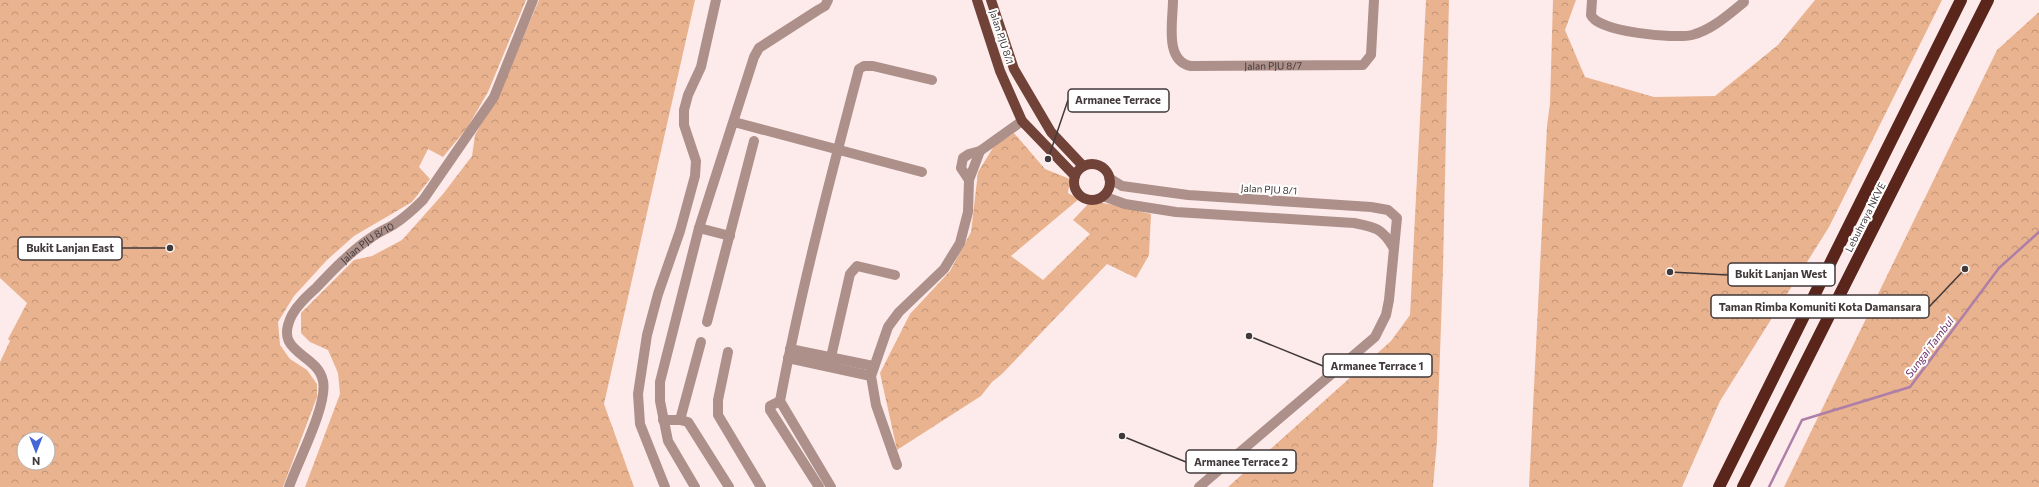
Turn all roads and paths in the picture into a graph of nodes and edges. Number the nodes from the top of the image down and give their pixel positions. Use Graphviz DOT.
graph roads {
  1 [pos="533,0"];
  2 [pos="716,0"];
  3 [pos="828,0"];
  4 [pos="977,0"];
  5 [pos="991,0"];
  6 [pos="1173,0"];
  7 [pos="1374,0"];
  8 [pos="1592,0"];
  9 [pos="1961,0"];
  10 [pos="1988,0"];
  11 [pos="1744,2"];
  12 [pos="932,80"];
  13 [pos="1022,121"];
  14 [pos="734,122"];
  15 [pos="754,141"];
  16 [pos="838,150"];
  17 [pos="1084,166"];
  18 [pos="922,172"];
  19 [pos="1075,176"];
  20 [pos="1109,178"];
  21 [pos="1103,196"];
  22 [pos="1355,206"];
  23 [pos="1354,223"];
  24 [pos="699,228"];
  25 [pos="730,236"];
  26 [pos="1393,247"];
  27 [pos="895,275"];
  28 [pos="707,322"];
  29 [pos="701,342"];
  30 [pos="728,352"];
  31 [pos="789,353"];
  32 [pos="831,357"];
  33 [pos="872,371"];
  34 [pos="780,401"];
  35 [pos="663,420"];
  36 [pos="680,420"];
  37 [pos="897,465"];
  38 [pos="288,487"];
  39 [pos="666,487"];
  40 [pos="695,487"];
  41 [pos="730,487"];
  42 [pos="761,487"];
  43 [pos="818,487"];
  44 [pos="831,487"];
  45 [pos="1199,487"];
  46 [pos="1719,487"];
  47 [pos="1743,487"];
  1 -- 38 [label="street, Jalan PJU 8/10"];
  2 -- 39 [label="street"];
  3 -- 14 [label="street"];
  4 -- 13 [label="main road, Jalan PJU 8/1"];
  5 -- 17 [label="main road, Jalan PJU 8/1"];
  6 -- 7 [label="street, Jalan PJU 8/7"];
  8 -- 11 [label="street"];
  9 -- 46 [label="highway, Lebuhraya NKVE"];
  10 -- 47 [label="highway, Lebuhraya NKVE"];
  12 -- 16 [label="street"];
  13 -- 19 [label="main road, Jalan PJU 8/1"];
  13 -- 33 [label="street"];
  14 -- 16 [label="street"];
  14 -- 24 [label="street"];
  15 -- 25 [label="street"];
  16 -- 18 [label="street"];
  16 -- 31 [label="street"];
  17 -- 19 [label="main road"];
  17 -- 20 [label="main road"];
  19 -- 21 [label="main road"];
  20 -- 21 [label="main road"];
  20 -- 22 [label="street, Jalan PJU 8/1"];
  21 -- 23 [label="street"];
  22 -- 23 [label="street"];
  22 -- 26 [label="street, Jalan PJU 8/1"];
  23 -- 26 [label="street"];
  24 -- 25 [label="street"];
  24 -- 35 [label="street"];
  25 -- 28 [label="street"];
  26 -- 45 [label="street, Jalan PJU 8/1"];
  27 -- 32 [label="street"];
  29 -- 36 [label="street"];
  30 -- 42 [label="street"];
  31 -- 32 [label="street"];
  31 -- 33 [label="street"];
  31 -- 34 [label="street"];
  32 -- 33 [label="street"];
  33 -- 37 [label="street"];
  34 -- 43 [label="street"];
  34 -- 44 [label="street"];
  35 -- 36 [label="street"];
  35 -- 40 [label="street"];
  36 -- 41 [label="street"];
}
